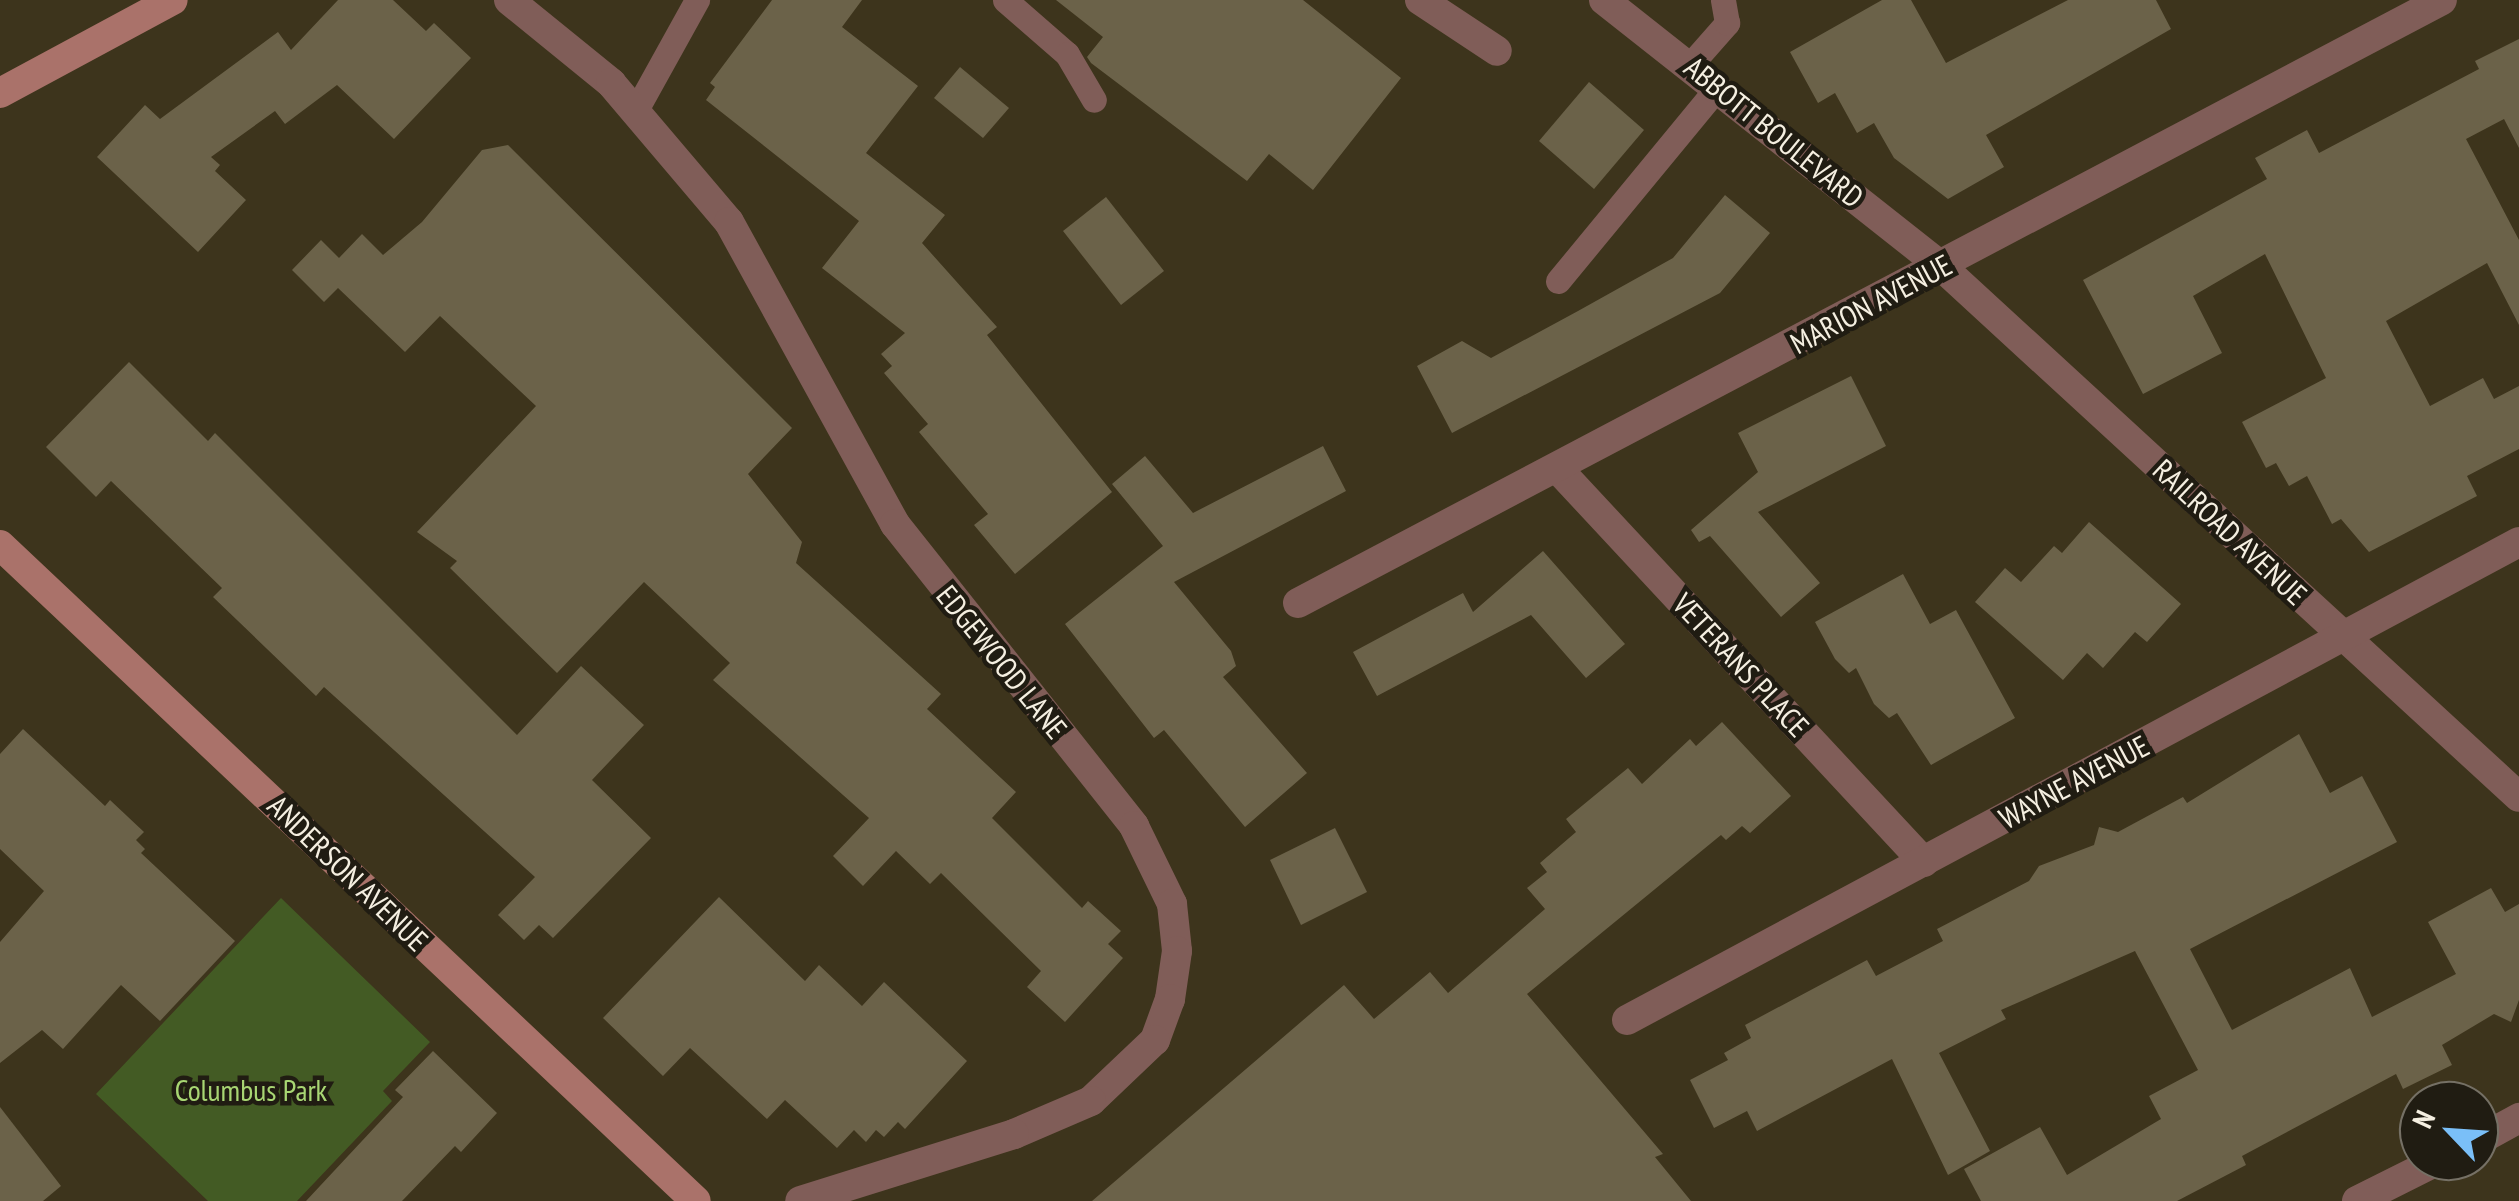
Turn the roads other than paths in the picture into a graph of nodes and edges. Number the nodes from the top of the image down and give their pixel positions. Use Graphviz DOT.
graph roads {
  1 [pos="173,0"];
  2 [pos="509,0"];
  3 [pos="698,0"];
  4 [pos="1005,0"];
  5 [pos="1420,0"];
  6 [pos="1604,0"];
  7 [pos="1724,0"];
  8 [pos="2442,0"];
  9 [pos="1497,51"];
  10 [pos="1691,64"];
  11 [pos="1718,87"];
  12 [pos="0,93"];
  13 [pos="1094,100"];
  14 [pos="636,110"];
  15 [pos="1942,268"];
  16 [pos="1558,281"];
  17 [pos="1558,468"];
  18 [pos="2519,542"];
  19 [pos="0,545"];
  20 [pos="1298,603"];
  21 [pos="2345,638"];
  22 [pos="2519,797"];
  23 [pos="1924,862"];
  24 [pos="1628,1020"];
  25 [pos="2399,1180"];
  26 [pos="696,1201"];
  27 [pos="800,1201"];
  28 [pos="2357,1201"];
  1 -- 12 [label="main road"];
  2 -- 14 [label="street, EDGEWOOD LANE"];
  3 -- 14 [label="lane"];
  4 -- 13 [label="lane"];
  5 -- 9 [label="street"];
  6 -- 10 [label="street, ABBOTT BOULEVARD"];
  7 -- 10 [label="lane"];
  8 -- 15 [label="street, MARION AVENUE"];
  10 -- 11 [label="street, ABBOTT BOULEVARD"];
  11 -- 15 [label="street, ABBOTT BOULEVARD"];
  11 -- 16 [label="lane"];
  14 -- 27 [label="street, EDGEWOOD LANE"];
  15 -- 17 [label="street, MARION AVENUE"];
  15 -- 21 [label="street, RAILROAD AVENUE"];
  17 -- 20 [label="street, MARION AVENUE"];
  17 -- 23 [label="street, VETERANS PLACE"];
  18 -- 21 [label="street, WAYNE AVENUE"];
  19 -- 26 [label="main road, ANDERSON AVENUE"];
  21 -- 22 [label="street, RAILROAD AVENUE"];
  21 -- 23 [label="street, WAYNE AVENUE"];
  23 -- 24 [label="street, WAYNE AVENUE"];
  25 -- 28 [label="street"];
}
